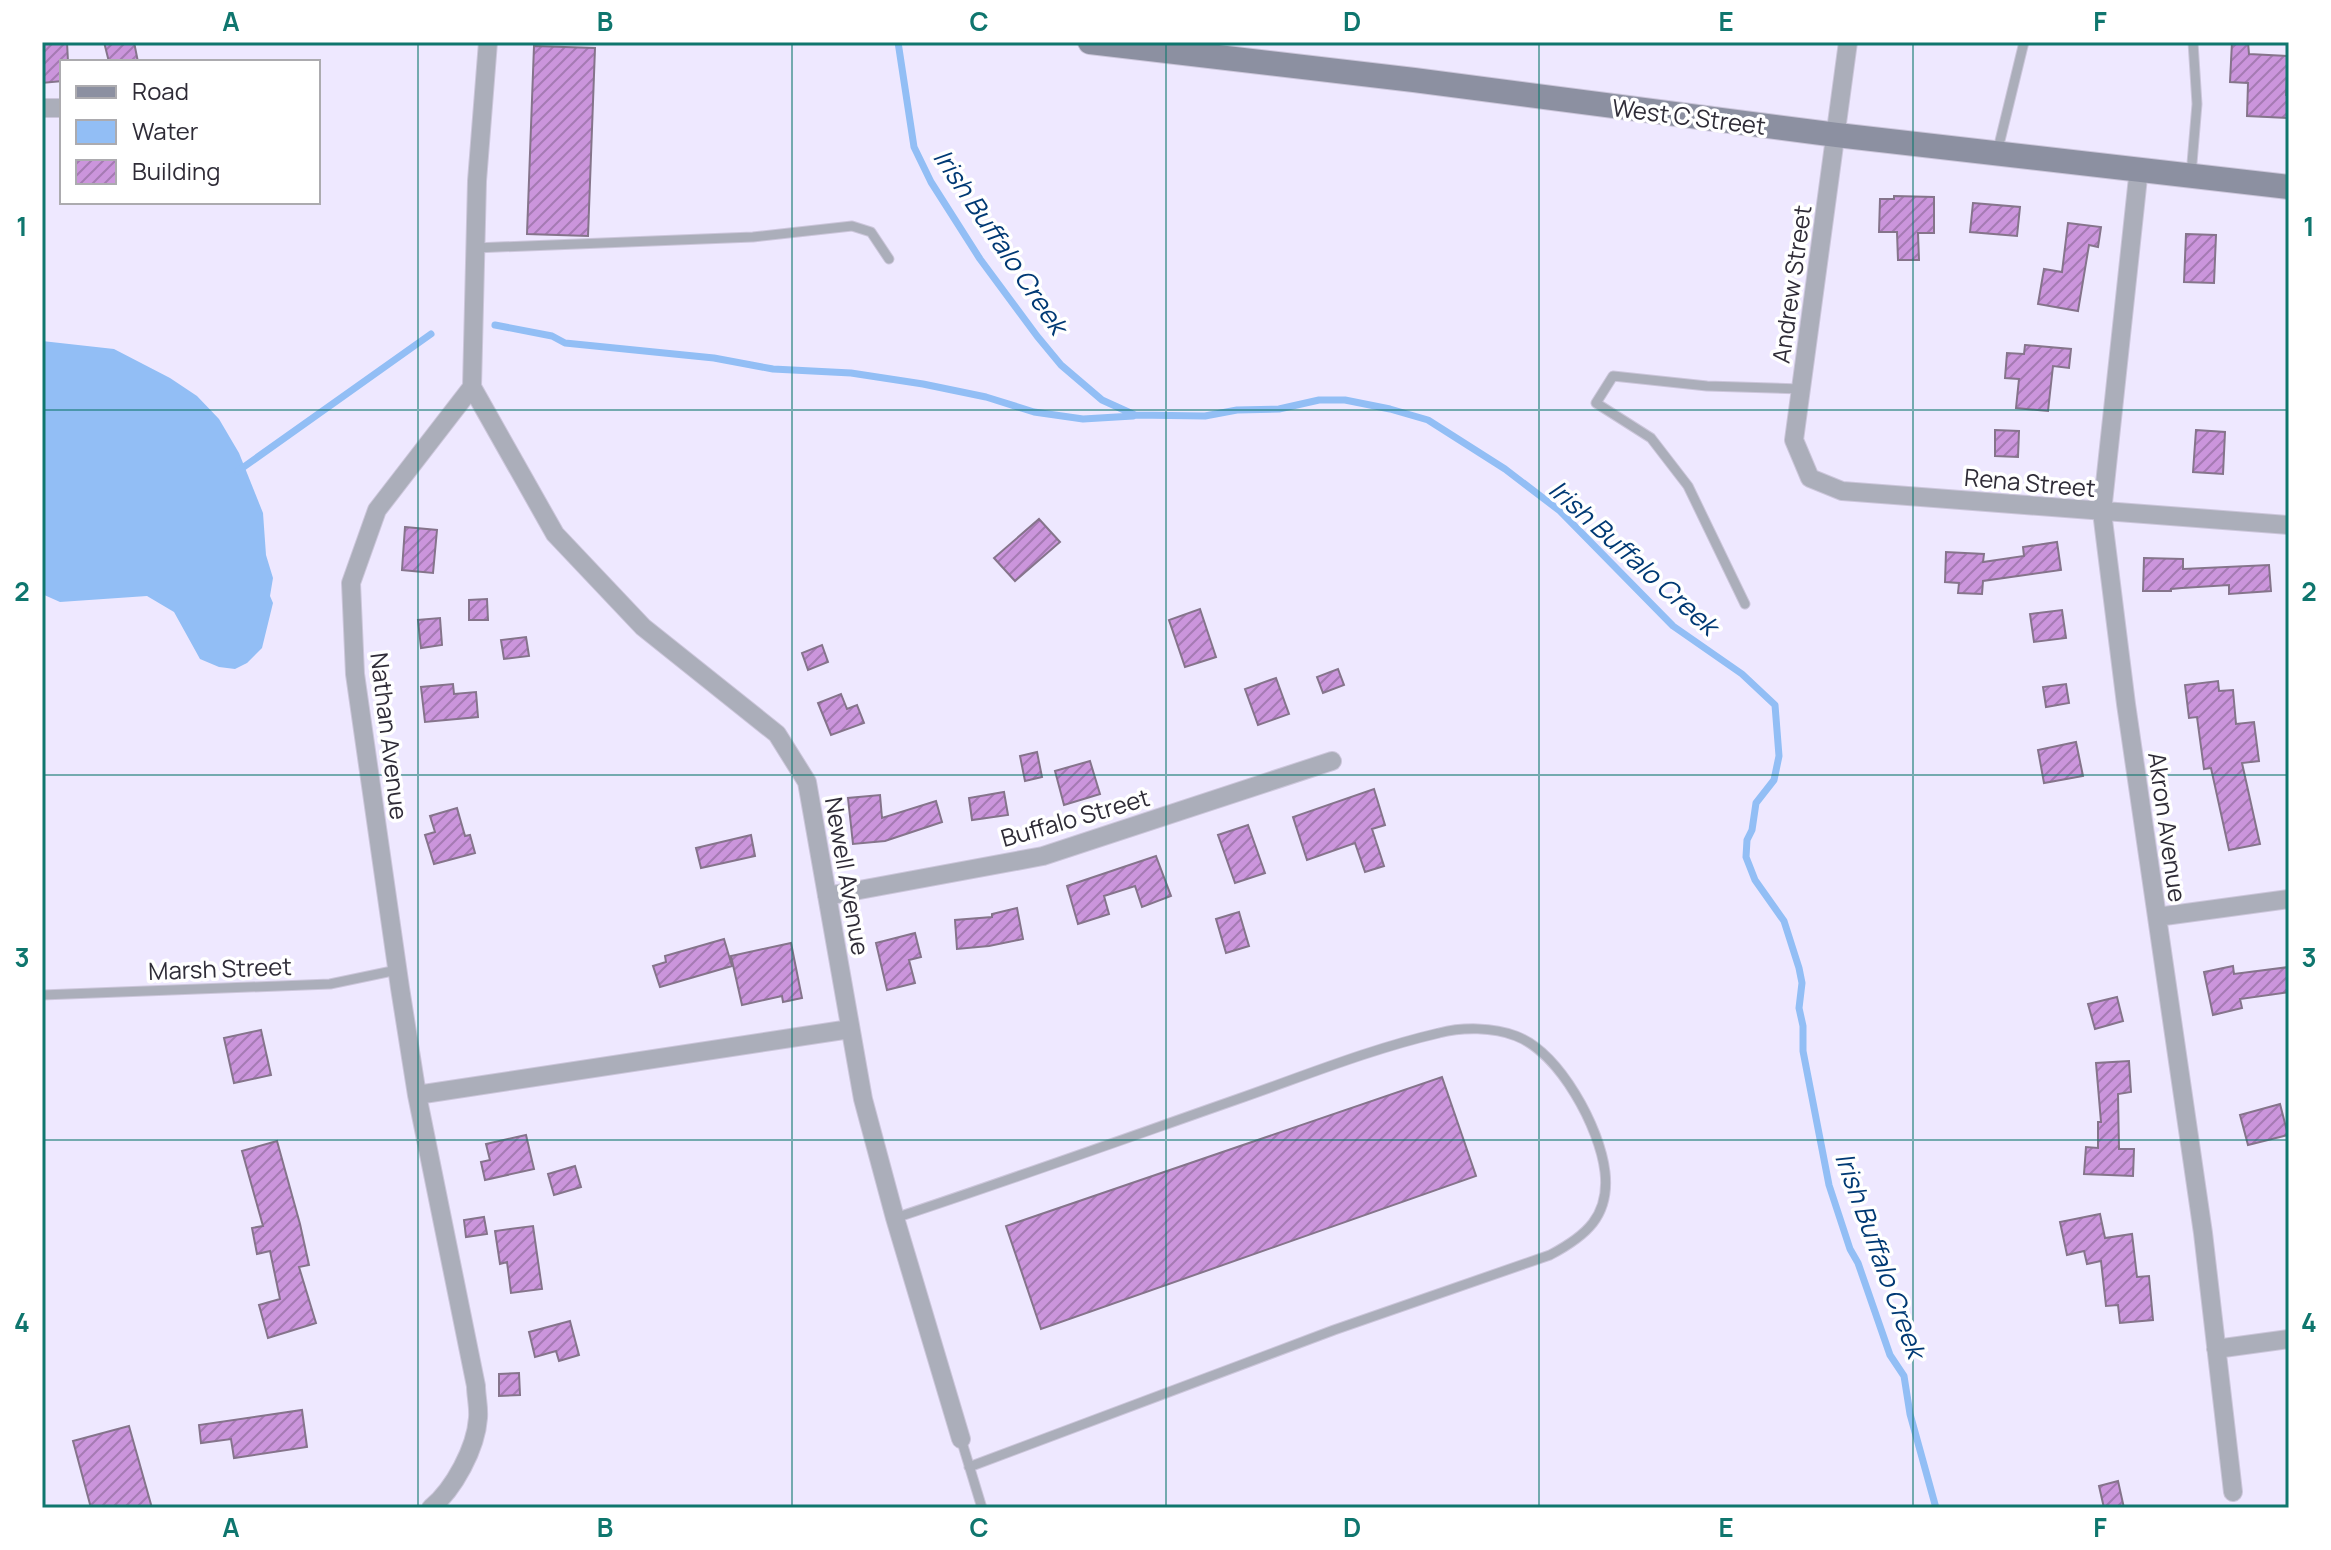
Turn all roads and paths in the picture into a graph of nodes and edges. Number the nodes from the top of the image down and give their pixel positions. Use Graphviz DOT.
graph roads {
  1 [pos="488,42"];
  2 [pos="1090,42"];
  3 [pos="1848,42"];
  4 [pos="2024,42"];
  5 [pos="2193,42"];
  6 [pos="1837,135"];
  7 [pos="1997,153"];
  8 [pos="2139,168"];
  9 [pos="2191,175"];
  10 [pos="2289,187"];
  11 [pos="475,248"];
  12 [pos="889,259"];
  13 [pos="472,387"];
  14 [pos="1801,389"];
  15 [pos="1794,440"];
  16 [pos="2102,512"];
  17 [pos="2289,525"];
  18 [pos="1745,604"];
  19 [pos="1332,761"];
  20 [pos="827,896"];
  21 [pos="2289,899"];
  22 [pos="2157,917"];
  23 [pos="397,970"];
  24 [pos="42,995"];
  25 [pos="850,1029"];
  26 [pos="417,1095"];
  27 [pos="895,1218"];
  28 [pos="2289,1339"];
  29 [pos="2216,1349"];
  30 [pos="961,1439"];
  31 [pos="969,1467"];
  32 [pos="2233,1492"];
  33 [pos="431,1508"];
  34 [pos="982,1508"];
  1 -- 11 [label="street"];
  2 -- 6 [label="main road, West C Street"];
  3 -- 6 [label="street, Andrew Street"];
  4 -- 7 [label="lane"];
  5 -- 9 [label="lane"];
  6 -- 7 [label="main road, West C Street"];
  6 -- 14 [label="street, Andrew Street"];
  7 -- 8 [label="main road, West C Street"];
  8 -- 9 [label="main road, West C Street"];
  8 -- 16 [label="street, Akron Avenue"];
  9 -- 10 [label="main road, West C Street"];
  11 -- 12 [label="lane"];
  11 -- 13 [label="street"];
  13 -- 20 [label="street, Newell Avenue"];
  13 -- 23 [label="street, Nathan Avenue"];
  14 -- 15 [label="street, Andrew Street"];
  14 -- 18 [label="lane"];
  15 -- 16 [label="street, Rena Street"];
  16 -- 17 [label="street, Rena Street"];
  16 -- 22 [label="street, Akron Avenue"];
  19 -- 20 [label="street, Buffalo Street"];
  20 -- 25 [label="street, Newell Avenue"];
  21 -- 22 [label="street"];
  22 -- 29 [label="street, Akron Avenue"];
  23 -- 24 [label="lane, Marsh Street"];
  23 -- 26 [label="street, Nathan Avenue"];
  25 -- 26 [label="street"];
  25 -- 27 [label="street, Newell Avenue"];
  26 -- 33 [label="street, Nathan Avenue"];
  27 -- 30 [label="street, Newell Avenue"];
  27 -- 31 [label="lane"];
  28 -- 29 [label="street"];
  29 -- 32 [label="street, Akron Avenue"];
  30 -- 31 [label="lane"];
  31 -- 34 [label="lane"];
}
